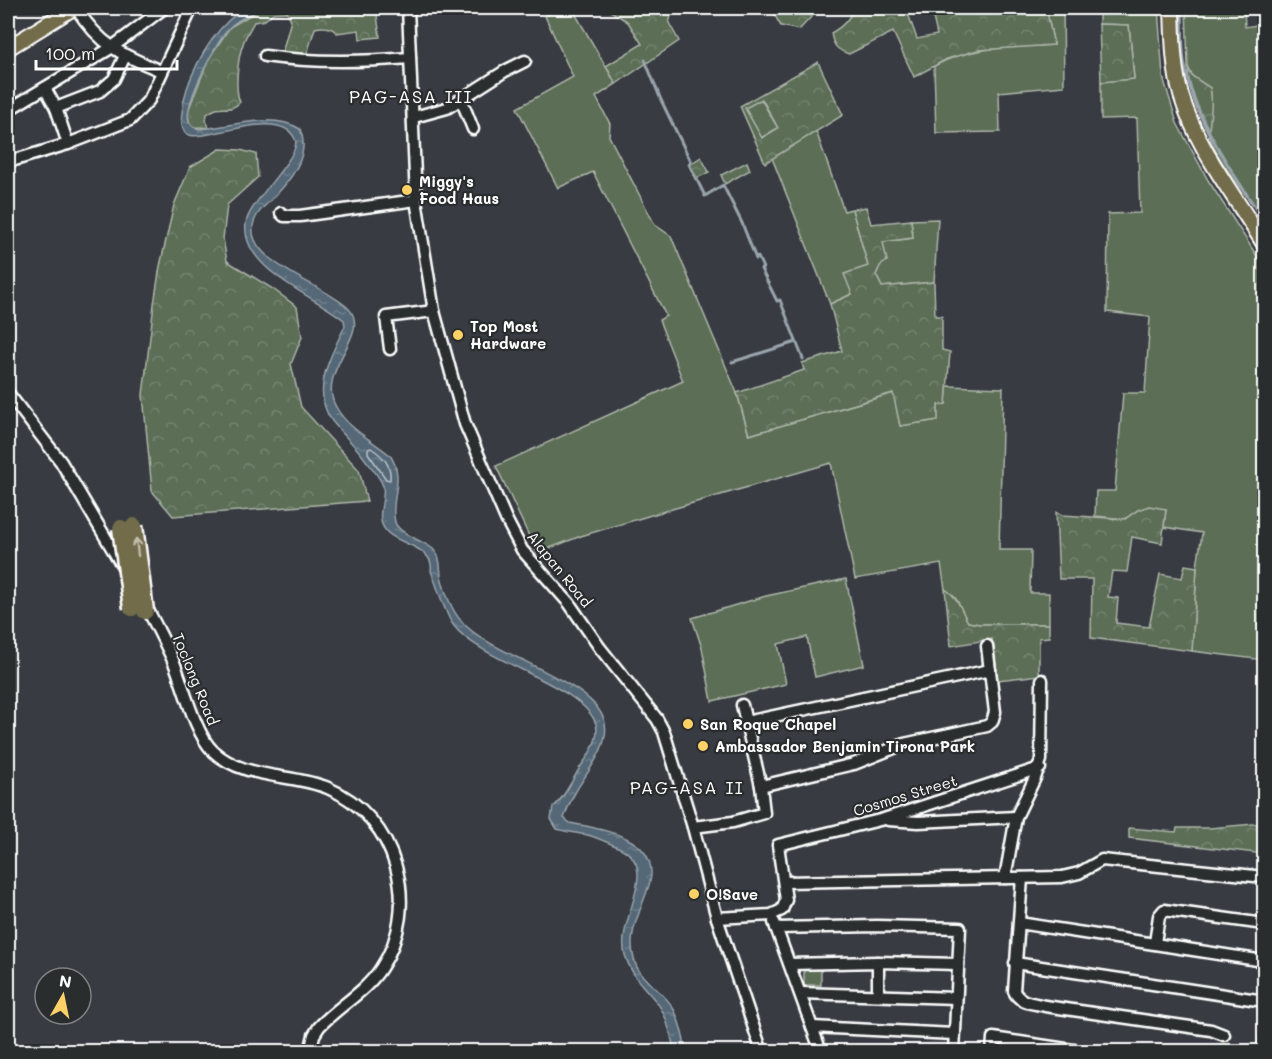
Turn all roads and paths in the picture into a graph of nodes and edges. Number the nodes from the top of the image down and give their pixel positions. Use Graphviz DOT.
graph roads {
  1 [pos="75,8"];
  2 [pos="164,8"];
  3 [pos="192,8"];
  4 [pos="408,8"];
  5 [pos="1172,8"];
  6 [pos="8,48"];
  7 [pos="111,48"];
  8 [pos="125,56"];
  9 [pos="265,56"];
  10 [pos="410,58"];
  11 [pos="525,61"];
  12 [pos="161,71"];
  13 [pos="45,87"];
  14 [pos="461,99"];
  15 [pos="56,108"];
  16 [pos="8,110"];
  17 [pos="414,117"];
  18 [pos="473,129"];
  19 [pos="68,144"];
  20 [pos="8,162"];
  21 [pos="416,200"];
  22 [pos="281,213"];
  23 [pos="1264,244"];
  24 [pos="434,311"];
  25 [pos="390,349"];
  26 [pos="8,393"];
  27 [pos="128,527"];
  28 [pos="139,609"];
  29 [pos="987,646"];
  30 [pos="990,670"];
  31 [pos="1042,680"];
  32 [pos="742,705"];
  33 [pos="746,722"];
  34 [pos="1040,768"];
  35 [pos="760,786"];
  36 [pos="1017,817"];
  37 [pos="884,819"];
  38 [pos="693,827"];
  39 [pos="1264,877"];
  40 [pos="1005,878"];
  41 [pos="1023,878"];
  42 [pos="784,882"];
  43 [pos="771,915"];
  44 [pos="717,918"];
  45 [pos="1019,923"];
  46 [pos="1264,924"];
  47 [pos="776,928"];
  48 [pos="1155,943"];
  49 [pos="1264,960"];
  50 [pos="878,962"];
  51 [pos="1015,963"];
  52 [pos="790,964"];
  53 [pos="958,964"];
  54 [pos="800,993"];
  55 [pos="878,994"];
  56 [pos="956,998"];
  57 [pos="1264,1001"];
  58 [pos="812,1027"];
  59 [pos="954,1034"];
  60 [pos="1224,1035"];
  61 [pos="310,1052"];
  62 [pos="762,1052"];
  63 [pos="822,1052"];
  64 [pos="954,1052"];
  65 [pos="992,1052"];
  66 [pos="1086,1052"];
  1 -- 6 [label="main road"];
  1 -- 7 [label="street"];
  2 -- 7 [label="street"];
  3 -- 12 [label="street"];
  4 -- 10 [label="street, Alapan Road"];
  5 -- 23 [label="main road"];
  7 -- 8 [label="street"];
  7 -- 13 [label="street"];
  8 -- 12 [label="street"];
  8 -- 15 [label="street"];
  9 -- 10 [label="street"];
  10 -- 17 [label="street, Alapan Road"];
  11 -- 14 [label="street"];
  12 -- 19 [label="street"];
  13 -- 15 [label="street"];
  13 -- 16 [label="street"];
  14 -- 17 [label="street"];
  14 -- 18 [label="street"];
  15 -- 19 [label="street"];
  17 -- 21 [label="street, Alapan Road"];
  19 -- 20 [label="street"];
  21 -- 22 [label="street"];
  21 -- 24 [label="street, Alapan Road"];
  24 -- 25 [label="street"];
  24 -- 38 [label="street, Alapan Road"];
  26 -- 61 [label="street, Toclong Road"];
  27 -- 28 [label="highway, bridge"];
  29 -- 30 [label="street"];
  30 -- 33 [label="street"];
  30 -- 35 [label="street"];
  31 -- 34 [label="street"];
  32 -- 33 [label="street"];
  33 -- 35 [label="street"];
  34 -- 36 [label="street"];
  34 -- 37 [label="street, Cosmos Street"];
  35 -- 38 [label="street"];
  36 -- 37 [label="street"];
  36 -- 40 [label="street"];
  37 -- 42 [label="street, Cosmos Street"];
  38 -- 44 [label="street, Alapan Road"];
  39 -- 41 [label="street"];
  40 -- 41 [label="street"];
  40 -- 42 [label="street"];
  41 -- 45 [label="street"];
  42 -- 43 [label="street"];
  43 -- 44 [label="street"];
  43 -- 47 [label="street"];
  44 -- 62 [label="street, Alapan Road"];
  45 -- 48 [label="street"];
  45 -- 51 [label="street"];
  46 -- 48 [label="street"];
  47 -- 52 [label="street"];
  47 -- 53 [label="street"];
  48 -- 49 [label="street"];
  50 -- 52 [label="street"];
  50 -- 53 [label="street"];
  50 -- 55 [label="street"];
  51 -- 57 [label="street"];
  51 -- 60 [label="street"];
  52 -- 54 [label="street"];
  53 -- 56 [label="street"];
  54 -- 55 [label="street"];
  54 -- 58 [label="street"];
  55 -- 56 [label="street"];
  56 -- 59 [label="street"];
  58 -- 59 [label="street"];
  58 -- 63 [label="street"];
  59 -- 64 [label="street"];
  65 -- 66 [label="street"];
}
